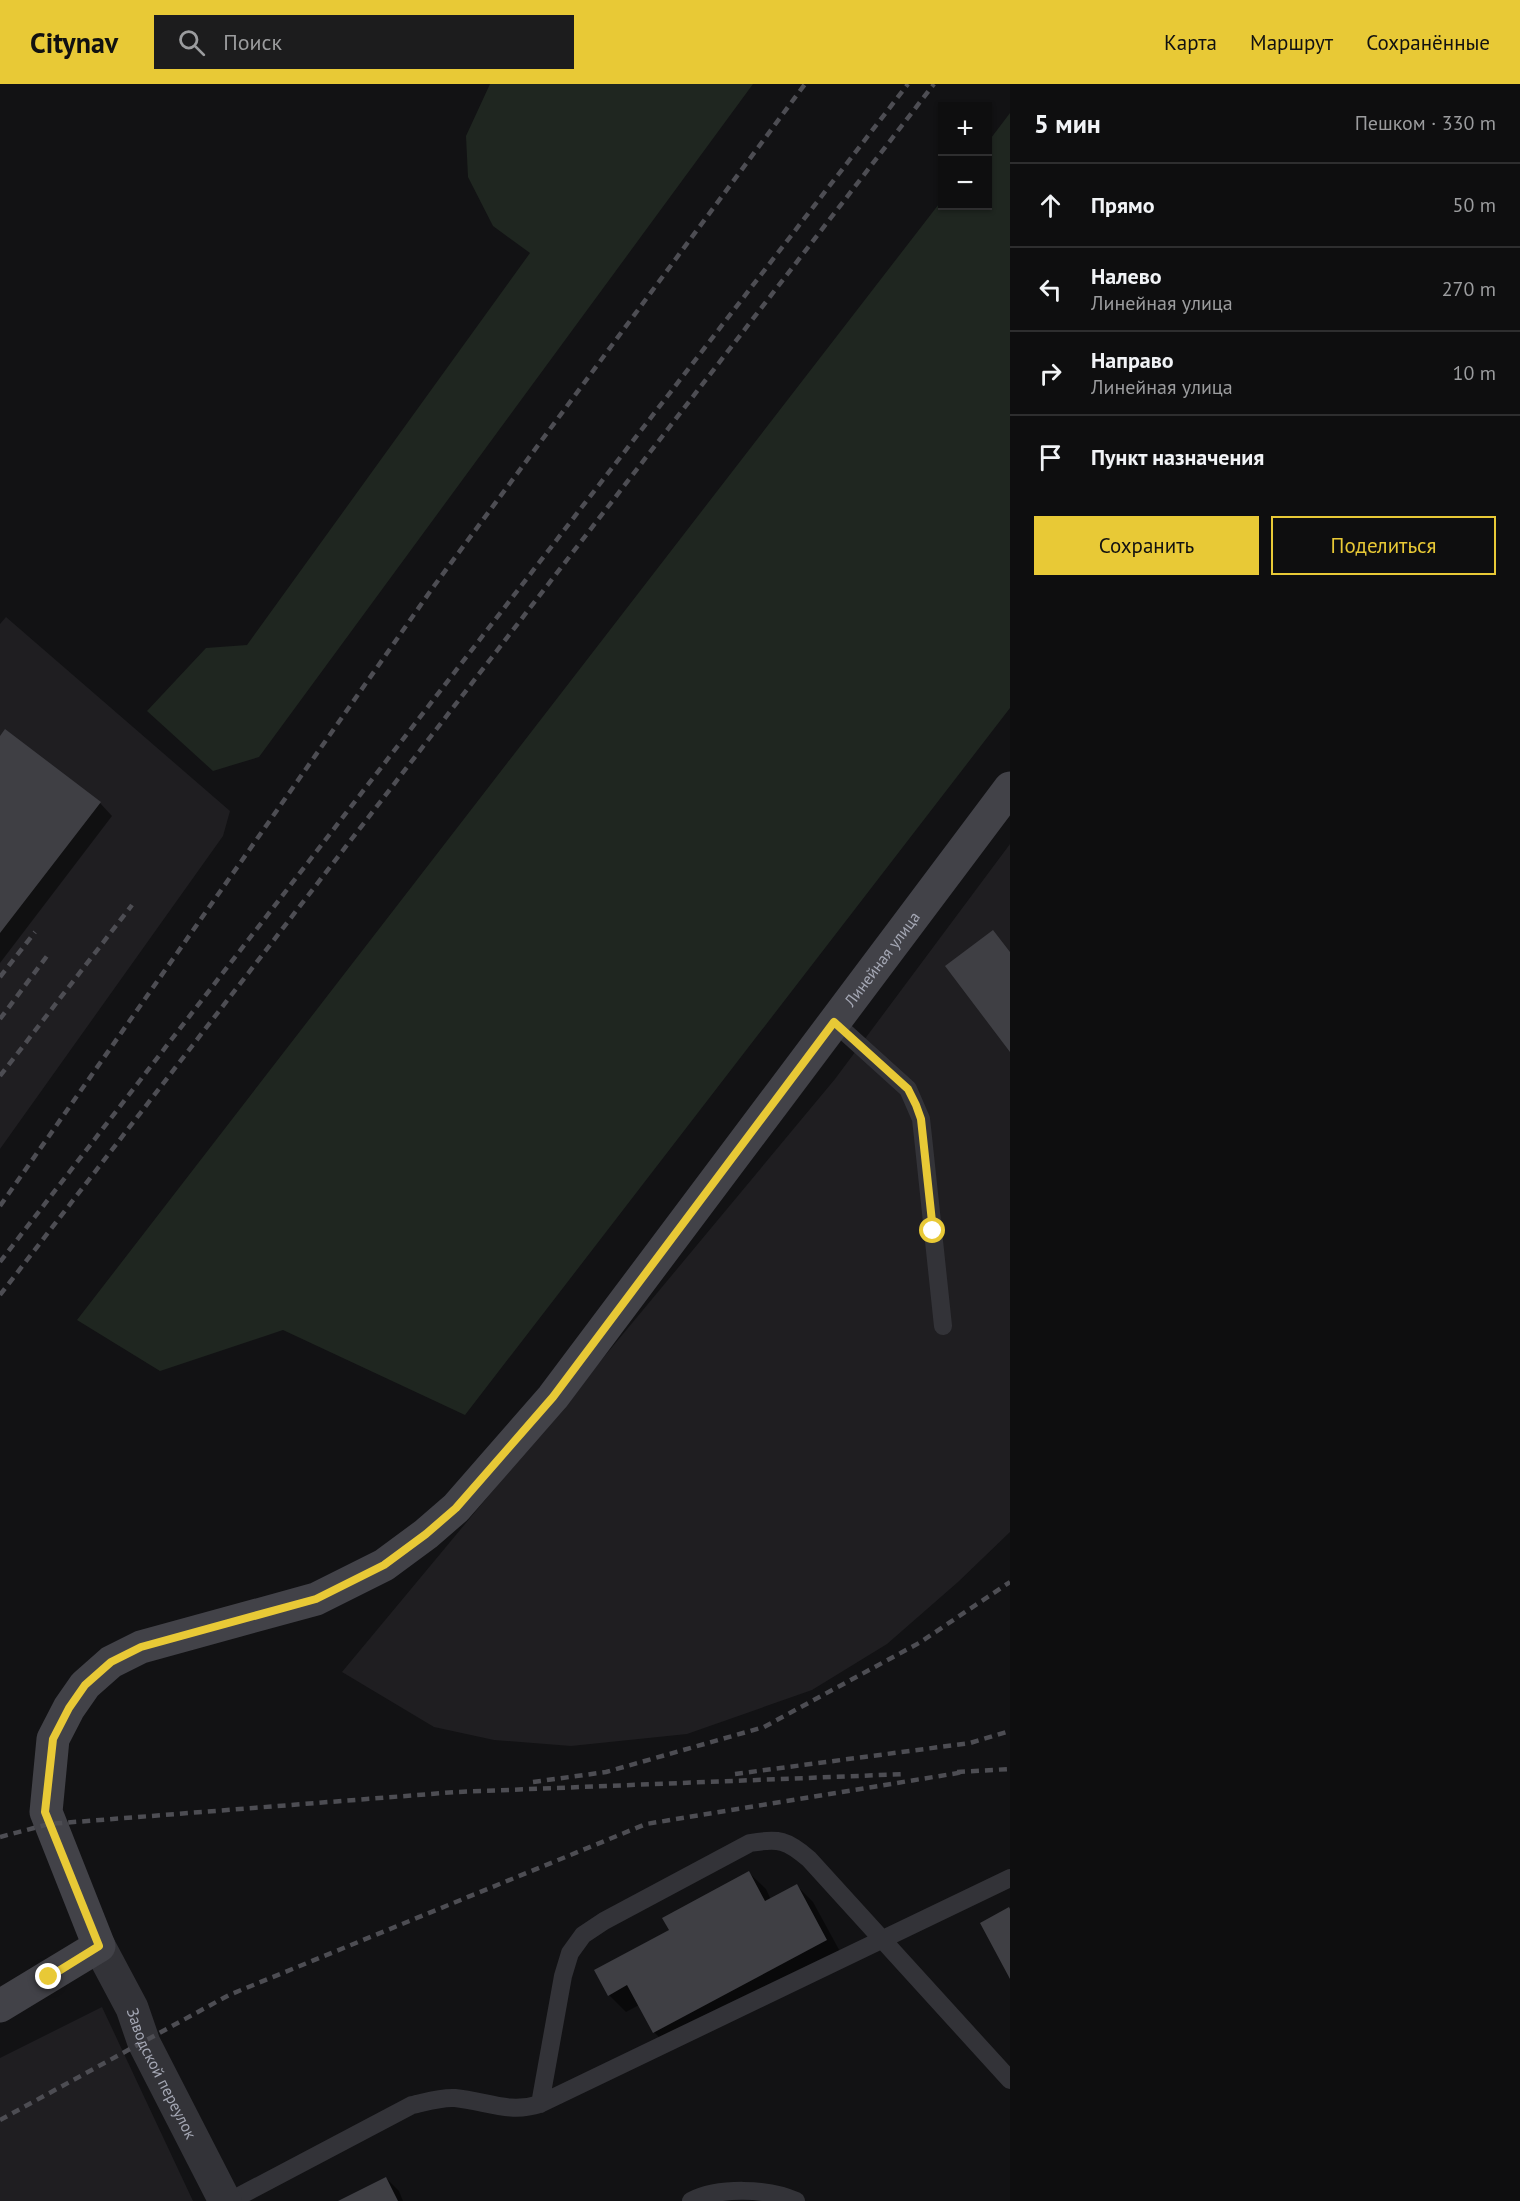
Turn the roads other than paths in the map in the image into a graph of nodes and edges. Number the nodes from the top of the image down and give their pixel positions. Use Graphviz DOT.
graph roads {
  1 [pos="1010,788"];
  2 [pos="834,1022"];
  3 [pos="943,1326"];
  4 [pos="1010,1878"];
  5 [pos="882,1940"];
  6 [pos="99,1946"];
  7 [pos="0,2006"];
  8 [pos="1010,2080"];
  9 [pos="540,2104"];
  10 [pos="225,2201"];
  11 [pos="230,2201"];
  12 [pos="691,2201"];
  13 [pos="796,2201"];
  1 -- 2 [label="street, Линейная улица"];
  2 -- 3 [label="lane"];
  2 -- 6 [label="street, Линейная улица"];
  4 -- 5 [label="lane"];
  5 -- 8 [label="lane"];
  5 -- 9 [label="lane"];
  5 -- 9 [label="lane"];
  6 -- 7 [label="street"];
  6 -- 10 [label="street, Заводской переулок"];
  9 -- 11 [label="lane"];
  12 -- 13 [label="lane"];
}
